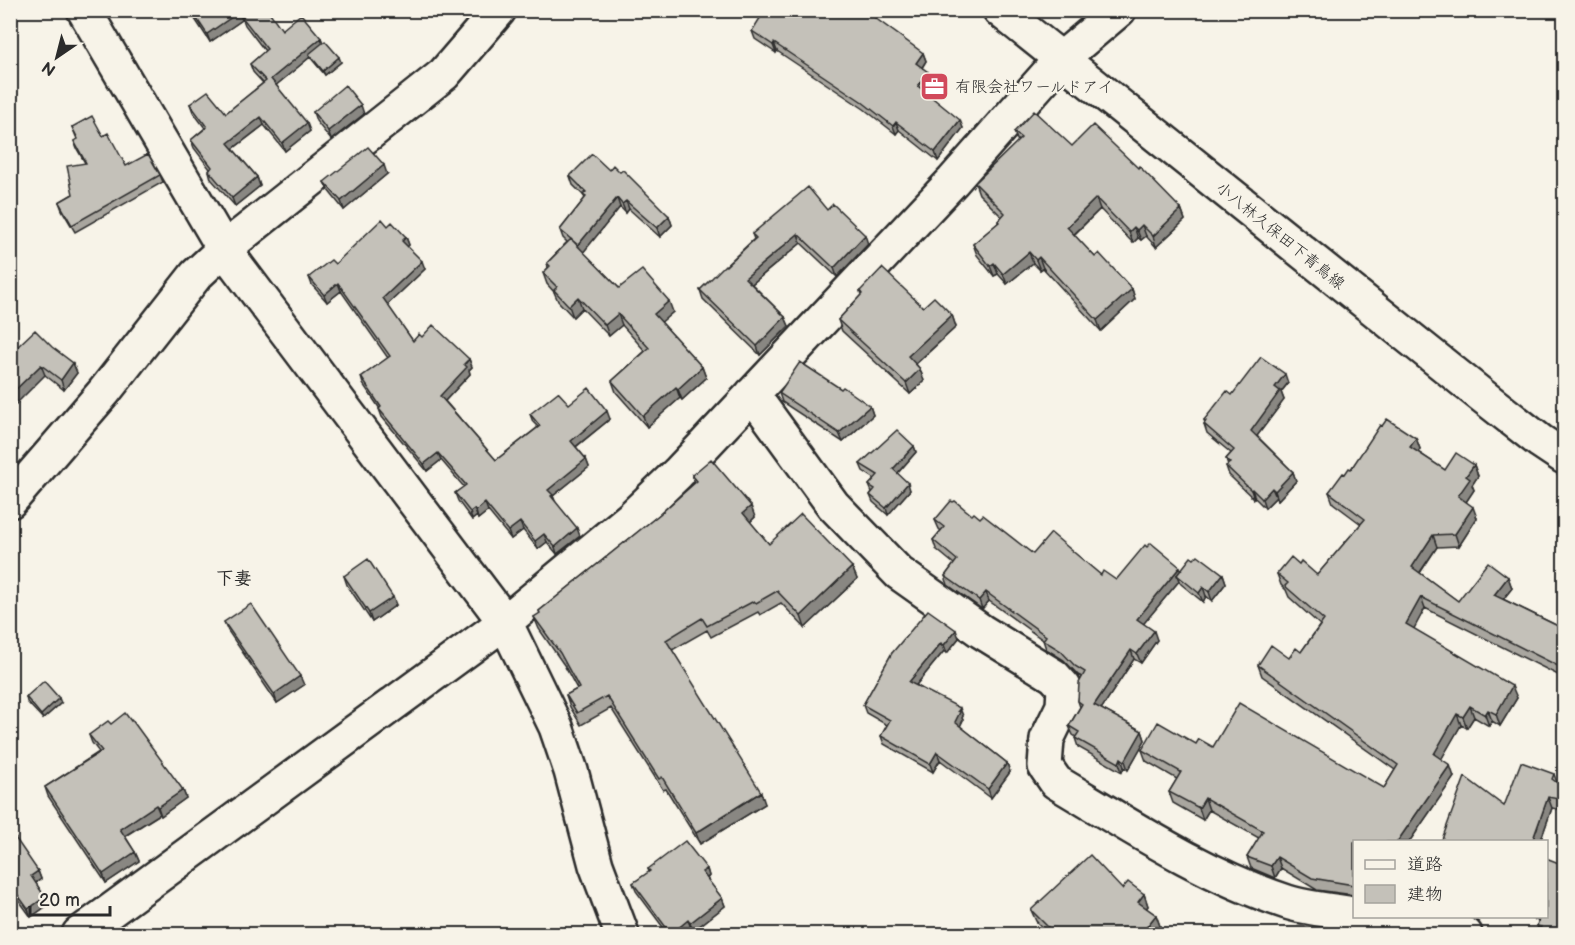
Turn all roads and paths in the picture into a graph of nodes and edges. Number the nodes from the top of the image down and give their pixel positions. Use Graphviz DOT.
graph roads {
  1 [pos="84,10"];
  2 [pos="498,10"];
  3 [pos="1000,10"];
  4 [pos="1119,10"];
  5 [pos="1061,59"];
  6 [pos="224,249"];
  7 [pos="752,394"];
  8 [pos="1564,457"];
  9 [pos="10,501"];
  10 [pos="505,622"];
  11 [pos="1353,914"];
  12 [pos="1382,918"];
  13 [pos="78,934"];
  14 [pos="622,934"];
  15 [pos="1465,934"];
  1 -- 6 [label="street"];
  2 -- 6 [label="street"];
  3 -- 5 [label="street, 小八林久保田下青鳥線"];
  4 -- 5 [label="street"];
  5 -- 7 [label="street"];
  5 -- 8 [label="street, 小八林久保田下青鳥線"];
  6 -- 9 [label="street"];
  6 -- 10 [label="street"];
  7 -- 10 [label="street"];
  7 -- 11 [label="street"];
  10 -- 13 [label="street"];
  10 -- 14 [label="street"];
  12 -- 15 [label="street"];
}
